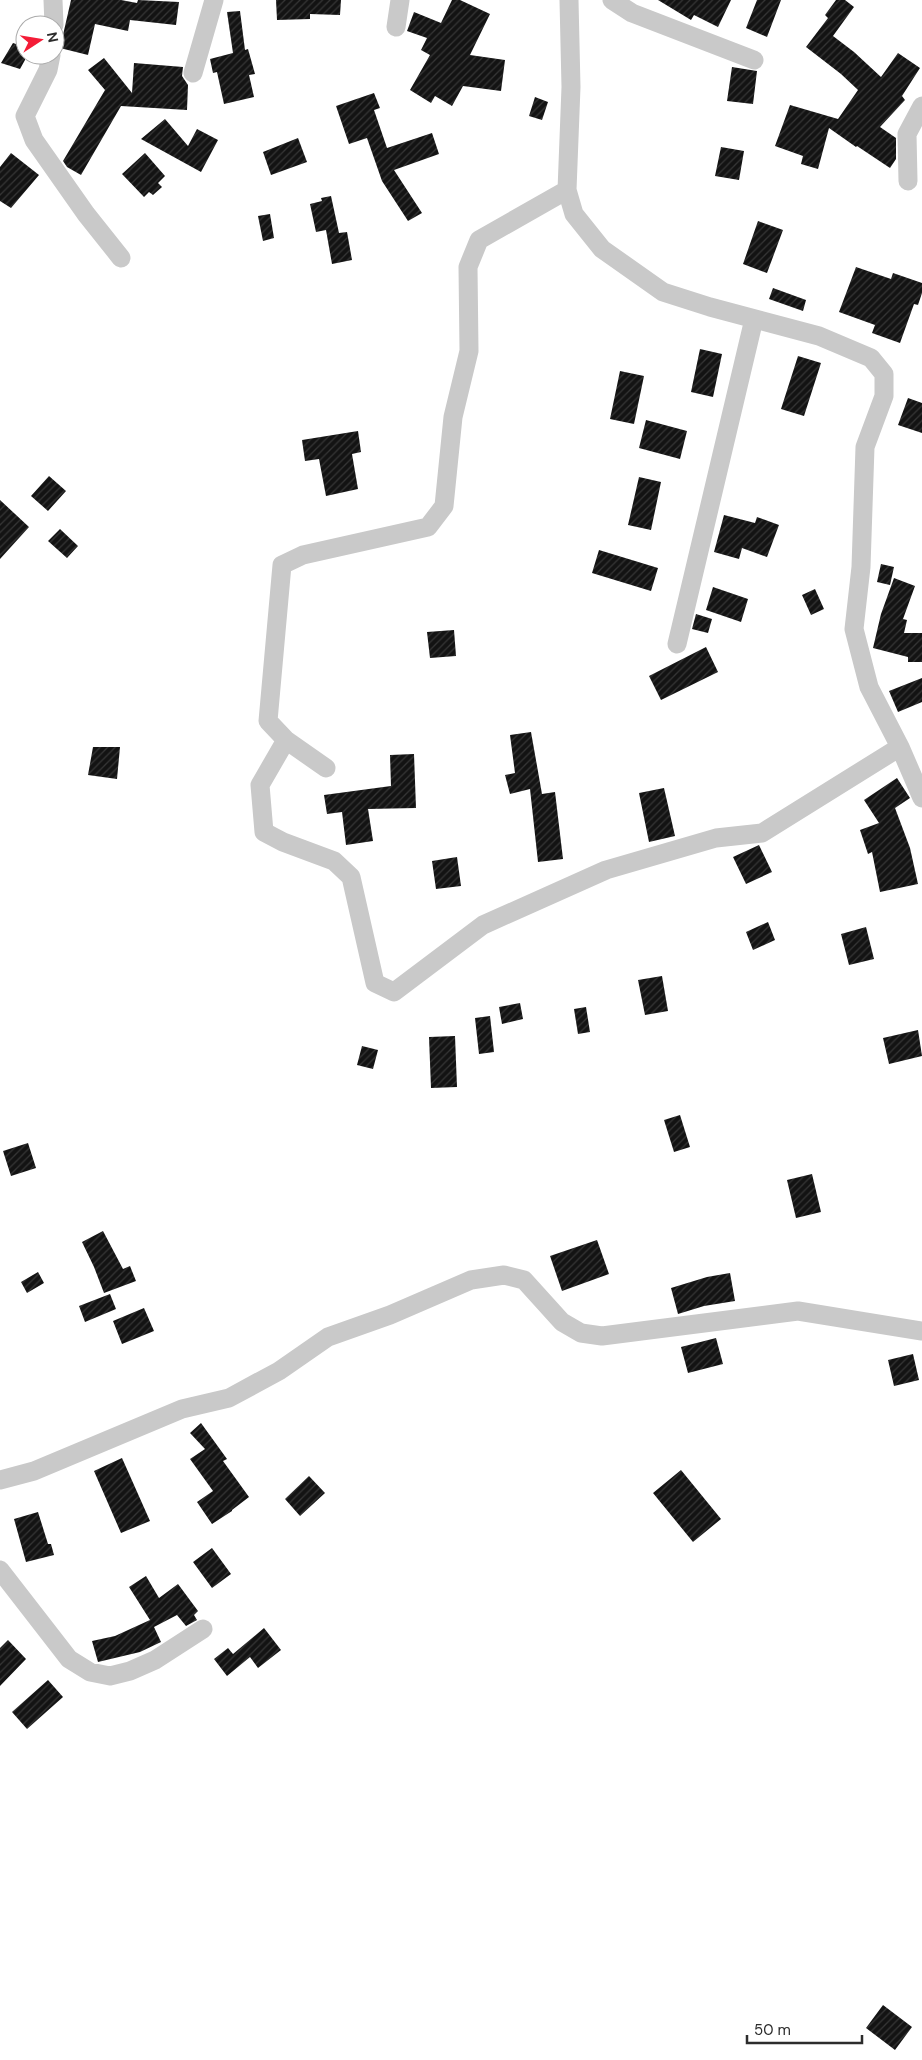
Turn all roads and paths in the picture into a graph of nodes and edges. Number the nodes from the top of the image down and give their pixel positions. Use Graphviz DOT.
graph roads {
  1 [pos="53,0"];
  2 [pos="214,0"];
  3 [pos="400,0"];
  4 [pos="569,0"];
  5 [pos="612,0"];
  6 [pos="54,15"];
  7 [pos="396,27"];
  8 [pos="754,60"];
  9 [pos="49,65"];
  10 [pos="193,73"];
  11 [pos="922,106"];
  12 [pos="908,181"];
  13 [pos="567,190"];
  14 [pos="121,258"];
  15 [pos="754,319"];
  16 [pos="676,644"];
  17 [pos="286,740"];
  18 [pos="900,747"];
  19 [pos="326,768"];
  20 [pos="922,798"];
  21 [pos="922,1331"];
  22 [pos="0,1480"];
  23 [pos="0,1570"];
  24 [pos="203,1630"];
  1 -- 6 [label="street"];
  2 -- 10 [label="street"];
  3 -- 7 [label="street"];
  4 -- 13 [label="street"];
  5 -- 8 [label="street"];
  9 -- 14 [label="street"];
  11 -- 12 [label="street"];
  13 -- 15 [label="street"];
  13 -- 17 [label="street"];
  15 -- 16 [label="street"];
  15 -- 18 [label="street"];
  17 -- 18 [label="street"];
  17 -- 19 [label="street"];
  18 -- 20 [label="street"];
  21 -- 22 [label="street"];
  23 -- 24 [label="street"];
}
